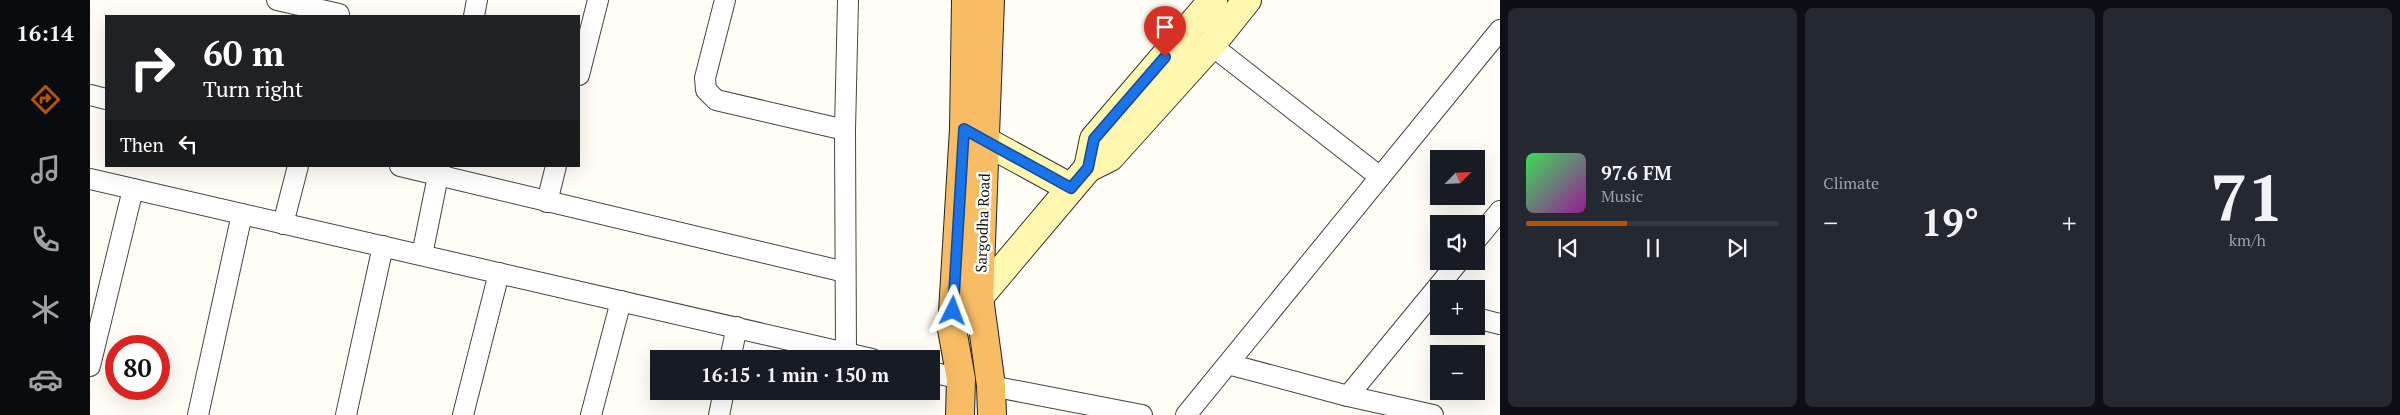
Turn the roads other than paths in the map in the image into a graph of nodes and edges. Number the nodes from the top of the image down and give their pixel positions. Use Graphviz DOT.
graph roads {
  1 [pos="277,0"];
  2 [pos="478,0"];
  3 [pos="598,0"];
  4 [pos="725,0"];
  5 [pos="848,0"];
  6 [pos="966,0"];
  7 [pos="990,0"];
  8 [pos="1213,0"];
  9 [pos="1247,0"];
  10 [pos="340,10"];
  11 [pos="474,15"];
  12 [pos="1500,30"];
  13 [pos="1211,44"];
  14 [pos="1493,50"];
  15 [pos="580,71"];
  16 [pos="90,96"];
  17 [pos="105,99"];
  18 [pos="845,130"];
  19 [pos="975,135"];
  20 [pos="298,167"];
  21 [pos="408,167"];
  22 [pos="556,167"];
  23 [pos="439,171"];
  24 [pos="1380,177"];
  25 [pos="1080,178"];
  26 [pos="90,179"];
  27 [pos="133,188"];
  28 [pos="547,202"];
  29 [pos="1500,211"];
  30 [pos="242,214"];
  31 [pos="283,224"];
  32 [pos="1485,229"];
  33 [pos="383,246"];
  34 [pos="422,255"];
  35 [pos="845,272"];
  36 [pos="499,273"];
  37 [pos="979,297"];
  38 [pos="621,301"];
  39 [pos="1430,308"];
  40 [pos="1485,320"];
  41 [pos="1500,324"];
  42 [pos="737,328"];
  43 [pos="952,329"];
  44 [pos="732,350"];
  45 [pos="833,350"];
  46 [pos="846,350"];
  47 [pos="1228,364"];
  48 [pos="90,366"];
  49 [pos="940,374"];
  50 [pos="960,379"];
  51 [pos="991,386"];
  52 [pos="1348,396"];
  53 [pos="722,400"];
  54 [pos="198,415"];
  55 [pos="346,415"];
  56 [pos="463,415"];
  57 [pos="591,415"];
  58 [pos="719,415"];
  59 [pos="960,415"];
  60 [pos="992,415"];
  61 [pos="1142,415"];
  62 [pos="1186,415"];
  63 [pos="1433,415"];
  1 -- 10 [label="street"];
  2 -- 11 [label="street"];
  3 -- 15 [label="street"];
  4 -- 18 [label="street"];
  5 -- 18 [label="street"];
  6 -- 19 [label="highway, Sargodha Road"];
  7 -- 19 [label="highway, Sargodha Road"];
  8 -- 25 [label="main road"];
  9 -- 13 [label="main road"];
  12 -- 14 [label="street"];
  13 -- 24 [label="street"];
  13 -- 25 [label="main road"];
  14 -- 24 [label="street"];
  16 -- 17 [label="street"];
  18 -- 35 [label="street"];
  19 -- 25 [label="main road"];
  19 -- 37 [label="highway, Sargodha Road"];
  19 -- 43 [label="highway, Sargodha Road"];
  20 -- 31 [label="street"];
  21 -- 23 [label="street"];
  22 -- 28 [label="street"];
  23 -- 28 [label="street"];
  23 -- 34 [label="street"];
  24 -- 47 [label="street"];
  25 -- 37 [label="main road"];
  26 -- 27 [label="street"];
  27 -- 30 [label="street"];
  27 -- 48 [label="street"];
  28 -- 35 [label="street"];
  29 -- 32 [label="street"];
  30 -- 31 [label="street"];
  30 -- 54 [label="street"];
  31 -- 33 [label="street"];
  33 -- 34 [label="street"];
  33 -- 55 [label="street"];
  34 -- 36 [label="street"];
  35 -- 46 [label="street"];
  36 -- 38 [label="street"];
  36 -- 56 [label="street"];
  37 -- 43 [label="main road"];
  37 -- 51 [label="highway, Sargodha Road"];
  38 -- 42 [label="street"];
  38 -- 57 [label="street"];
  39 -- 52 [label="street"];
  40 -- 41 [label="street"];
  42 -- 44 [label="street"];
  42 -- 45 [label="street"];
  43 -- 50 [label="highway, Sargodha Road"];
  47 -- 52 [label="street"];
  47 -- 62 [label="street"];
  49 -- 50 [label="street"];
  50 -- 59 [label="highway, Sargodha Road"];
  51 -- 60 [label="highway, Sargodha Road"];
  51 -- 61 [label="street"];
  52 -- 63 [label="street"];
  53 -- 58 [label="street"];
}
